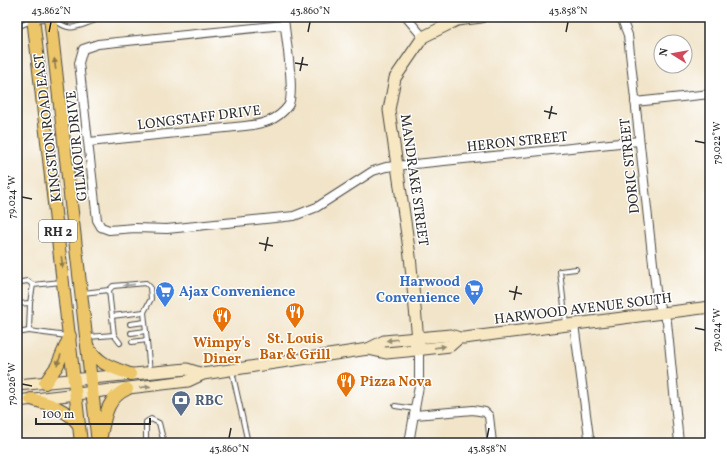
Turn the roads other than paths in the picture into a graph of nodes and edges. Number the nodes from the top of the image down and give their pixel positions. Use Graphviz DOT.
graph roads {
  1 [pos="17,17"];
  2 [pos="54,17"];
  3 [pos="68,17"];
  4 [pos="406,17"];
  5 [pos="481,17"];
  6 [pos="621,17"];
  7 [pos="33,19"];
  8 [pos="284,21"];
  9 [pos="17,27"];
  10 [pos="423,37"];
  11 [pos="710,94"];
  12 [pos="635,102"];
  13 [pos="639,141"];
  14 [pos="89,142"];
  15 [pos="398,166"];
  16 [pos="576,269"];
  17 [pos="64,281"];
  18 [pos="21,282"];
  19 [pos="33,285"];
  20 [pos="109,290"];
  21 [pos="81,293"];
  22 [pos="30,303"];
  23 [pos="17,304"];
  24 [pos="710,308"];
  25 [pos="144,312"];
  26 [pos="662,312"];
  27 [pos="112,316"];
  28 [pos="145,322"];
  29 [pos="130,324"];
  30 [pos="570,324"];
  31 [pos="113,326"];
  32 [pos="118,326"];
  33 [pos="28,331"];
  34 [pos="146,331"];
  35 [pos="17,333"];
  36 [pos="131,333"];
  37 [pos="114,335"];
  38 [pos="119,335"];
  39 [pos="70,336"];
  40 [pos="418,337"];
  41 [pos="460,338"];
  42 [pos="147,340"];
  43 [pos="86,341"];
  44 [pos="132,342"];
  45 [pos="120,343"];
  46 [pos="368,349"];
  47 [pos="419,350"];
  48 [pos="231,369"];
  49 [pos="150,372"];
  50 [pos="130,374"];
  51 [pos="203,374"];
  52 [pos="91,378"];
  53 [pos="75,380"];
  54 [pos="45,383"];
  55 [pos="17,385"];
  56 [pos="127,389"];
  57 [pos="92,392"];
  58 [pos="76,394"];
  59 [pos="31,400"];
  60 [pos="17,401"];
  61 [pos="395,406"];
  62 [pos="416,412"];
  63 [pos="79,425"];
  64 [pos="163,439"];
  65 [pos="81,443"];
  66 [pos="99,443"];
  67 [pos="146,443"];
  68 [pos="248,443"];
  69 [pos="409,443"];
  70 [pos="492,443"];
  71 [pos="592,443"];
  72 [pos="679,443"];
  1 -- 7 [label="lane"];
  2 -- 3 [label="lane"];
  2 -- 7 [label="lane"];
  21 -- 2 [label="main road, KINGSTON ROAD EAST / RH 2, one-way"];
  4 -- 10 [label="street"];
  5 -- 10 [label="main road, MANDRAKE STREET"];
  6 -- 12 [label="street, DORIC STREET"];
  7 -- 9 [label="lane"];
  7 -- 17 [label="main road, KINGSTON ROAD EAST / RH 2, one-way"];
  8 -- 14 [label="street, LONGSTAFF DRIVE"];
  8 -- 14 [label="street, GILMOUR DRIVE"];
  10 -- 15 [label="main road, MANDRAKE STREET"];
  11 -- 12 [label="street"];
  12 -- 13 [label="street, DORIC STREET"];
  13 -- 15 [label="street, HERON STREET"];
  13 -- 26 [label="street, DORIC STREET"];
  14 -- 15 [label="street, GILMOUR DRIVE"];
  15 -- 40 [label="main road, MANDRAKE STREET"];
  16 -- 30 [label="lane"];
  17 -- 19 [label="lane"];
  17 -- 39 [label="main road, KINGSTON ROAD EAST / RH 2"];
  18 -- 19 [label="lane"];
  19 -- 22 [label="lane"];
  20 -- 21 [label="lane"];
  25 -- 20 [label="lane, one-way"];
  20 -- 27 [label="lane"];
  21 -- 43 [label="main road, KINGSTON ROAD EAST / RH 2"];
  22 -- 23 [label="lane"];
  22 -- 33 [label="lane"];
  24 -- 26 [label="main road, HARWOOD AVENUE SOUTH"];
  25 -- 27 [label="lane"];
  25 -- 28 [label="lane"];
  26 -- 30 [label="main road, HARWOOD AVENUE SOUTH"];
  26 -- 72 [label="street, DORIC STREET"];
  27 -- 31 [label="lane"];
  28 -- 29 [label="lane"];
  28 -- 34 [label="lane"];
  30 -- 41 [label="main road, HARWOOD AVENUE SOUTH"];
  30 -- 71 [label="street"];
  31 -- 32 [label="lane"];
  31 -- 37 [label="lane"];
  33 -- 35 [label="lane"];
  33 -- 39 [label="lane"];
  34 -- 36 [label="lane"];
  34 -- 42 [label="lane"];
  37 -- 38 [label="lane"];
  37 -- 43 [label="lane"];
  37 -- 45 [label="lane"];
  39 -- 53 [label="main road, KINGSTON ROAD EAST / RH 2"];
  39 -- 54 [label="main road, one-way"];
  40 -- 41 [label="main road, HARWOOD AVENUE SOUTH"];
  40 -- 46 [label="main road, HARWOOD AVENUE SOUTH, one-way"];
  40 -- 47 [label="main road, MANDRAKE STREET"];
  47 -- 41 [label="main road, HARWOOD AVENUE SOUTH, one-way"];
  42 -- 44 [label="lane"];
  42 -- 49 [label="lane"];
  43 -- 50 [label="main road"];
  43 -- 52 [label="main road, KINGSTON ROAD EAST / RH 2"];
  46 -- 47 [label="main road, HARWOOD AVENUE SOUTH"];
  46 -- 48 [label="main road, HARWOOD AVENUE SOUTH"];
  47 -- 62 [label="street"];
  48 -- 51 [label="main road, HARWOOD AVENUE SOUTH"];
  48 -- 68 [label="lane"];
  49 -- 50 [label="main road, HARWOOD AVENUE SOUTH"];
  49 -- 51 [label="main road, HARWOOD AVENUE SOUTH"];
  50 -- 52 [label="main road, HARWOOD AVENUE SOUTH"];
  56 -- 51 [label="main road, HARWOOD AVENUE SOUTH, one-way"];
  52 -- 53 [label="main road, HARWOOD AVENUE SOUTH"];
  52 -- 57 [label="main road, RH 2"];
  53 -- 54 [label="main road, HARWOOD AVENUE SOUTH"];
  53 -- 58 [label="main road, RH 2"];
  54 -- 55 [label="main road, HARWOOD AVENUE SOUTH"];
  56 -- 57 [label="main road, HARWOOD AVENUE SOUTH"];
  56 -- 66 [label="main road"];
  57 -- 58 [label="main road, HARWOOD AVENUE SOUTH"];
  57 -- 66 [label="main road, RH 2"];
  58 -- 59 [label="main road, HARWOOD AVENUE SOUTH"];
  58 -- 63 [label="main road, RH 2"];
  59 -- 60 [label="main road, HARWOOD AVENUE SOUTH"];
  59 -- 63 [label="main road"];
  61 -- 62 [label="lane"];
  62 -- 69 [label="street"];
  62 -- 70 [label="street"];
  63 -- 65 [label="main road, RH 2"];
  64 -- 67 [label="lane"];
}
